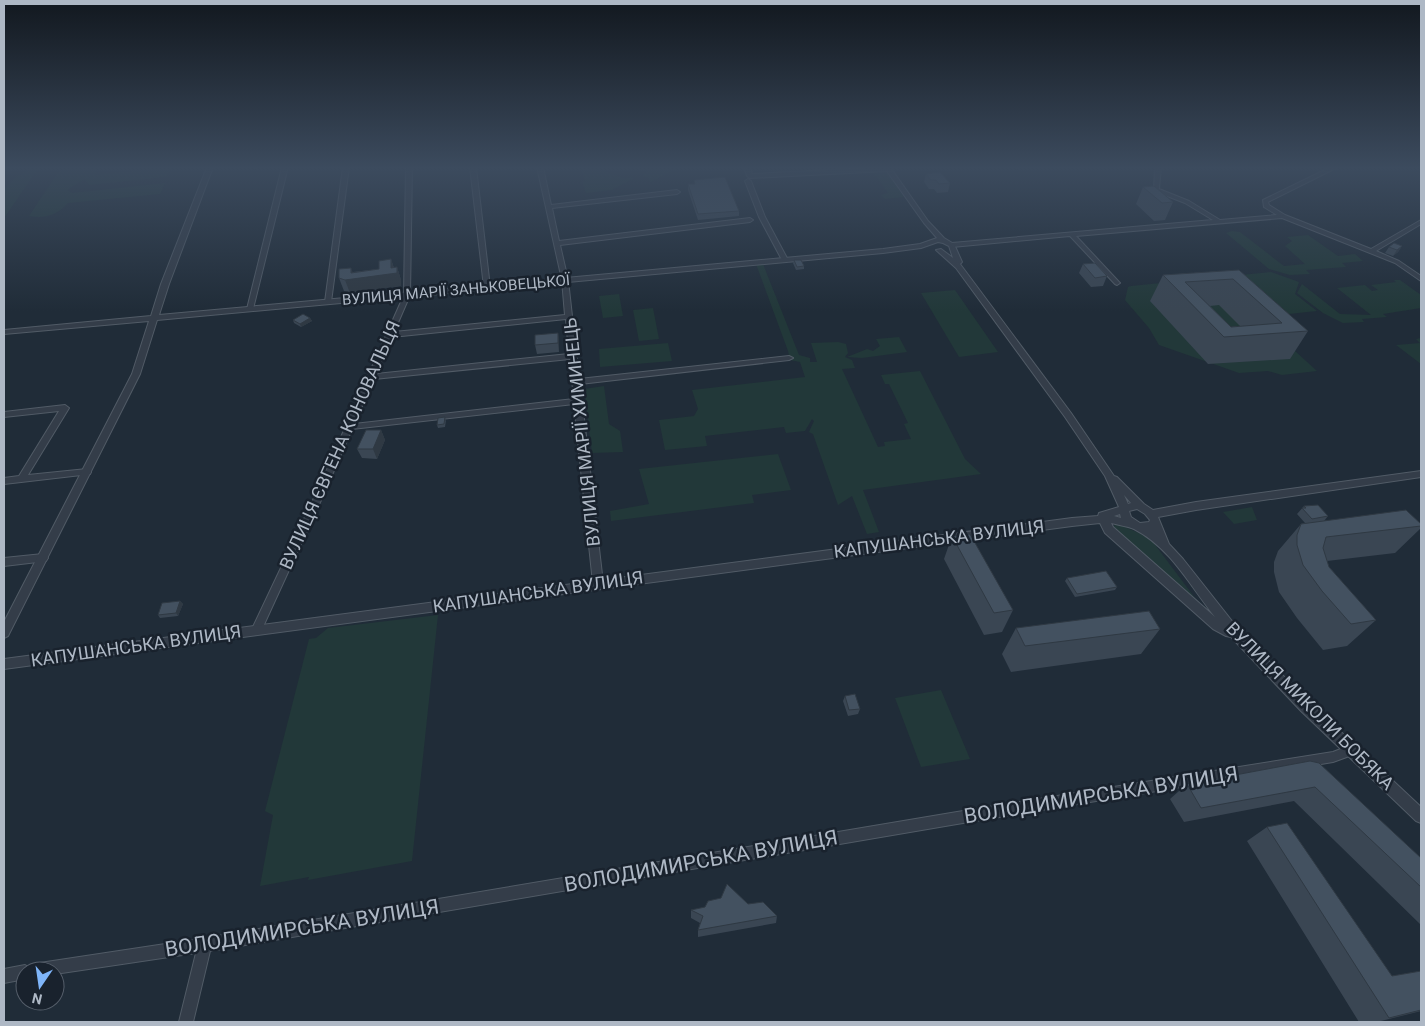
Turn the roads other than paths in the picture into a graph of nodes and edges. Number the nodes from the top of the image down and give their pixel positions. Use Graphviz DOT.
graph roads {
  1 [pos="192,215"];
  2 [pos="273,215"];
  3 [pos="340,215"];
  4 [pos="408,215"];
  5 [pos="479,215"];
  6 [pos="552,215"];
  7 [pos="761,215"];
  8 [pos="921,215"];
  9 [pos="1208,215"];
  10 [pos="1283,216"];
  11 [pos="750,220"];
  12 [pos="1220,222"];
  13 [pos="1421,222"];
  14 [pos="928,224"];
  15 [pos="1072,235"];
  16 [pos="558,243"];
  17 [pos="950,245"];
  18 [pos="934,246"];
  19 [pos="1372,251"];
  20 [pos="785,260"];
  21 [pos="959,266"];
  22 [pos="1421,279"];
  23 [pos="565,280"];
  24 [pos="1117,283"];
  25 [pos="487,287"];
  26 [pos="407,294"];
  27 [pos="328,302"];
  28 [pos="250,309"];
  29 [pos="570,317"];
  30 [pos="155,318"];
  31 [pos="4,332"];
  32 [pos="389,334"];
  33 [pos="573,356"];
  34 [pos="789,358"];
  35 [pos="371,377"];
  36 [pos="576,382"];
  37 [pos="578,401"];
  38 [pos="4,414"];
  39 [pos="349,427"];
  40 [pos="87,472"];
  41 [pos="1109,474"];
  42 [pos="1421,474"];
  43 [pos="22,480"];
  44 [pos="4,482"];
  45 [pos="1141,507"];
  46 [pos="1125,509"];
  47 [pos="1153,517"];
  48 [pos="1072,522"];
  49 [pos="1109,524"];
  50 [pos="1136,526"];
  51 [pos="1165,545"];
  52 [pos="43,558"];
  53 [pos="4,562"];
  54 [pos="598,584"];
  55 [pos="257,629"];
  56 [pos="4,633"];
  57 [pos="1238,637"];
  58 [pos="4,664"];
  59 [pos="1351,750"];
  60 [pos="1421,816"];
  61 [pos="205,945"];
  62 [pos="65,966"];
  63 [pos="186,1022"];
  1 -- 30 [label="street"];
  2 -- 28 [label="street"];
  3 -- 27 [label="street"];
  4 -- 26 [label="street, ВУЛИЦЯ ЄВГЕНА КОНОВАЛЬЦЯ"];
  5 -- 25 [label="street"];
  6 -- 16 [label="street, ВУЛИЦЯ МАРІЇ ХИМИНЕЦЬ"];
  7 -- 20 [label="street"];
  8 -- 14 [label="street"];
  9 -- 12 [label="street"];
  10 -- 12 [label="street"];
  10 -- 19 [label="street"];
  11 -- 16 [label="street"];
  12 -- 15 [label="street"];
  13 -- 19 [label="street"];
  14 -- 17 [label="street"];
  14 -- 18 [label="street"];
  15 -- 17 [label="street"];
  15 -- 24 [label="street"];
  16 -- 23 [label="street, ВУЛИЦЯ МАРІЇ ХИМИНЕЦЬ"];
  17 -- 18 [label="street"];
  17 -- 18 [label="street"];
  17 -- 21 [label="street"];
  18 -- 20 [label="street, ВУЛИЦЯ МАРІЇ ЗАНЬКОВЕЦЬКОЇ"];
  18 -- 21 [label="street"];
  19 -- 22 [label="street"];
  20 -- 23 [label="street, ВУЛИЦЯ МАРІЇ ЗАНЬКОВЕЦЬКОЇ"];
  21 -- 41 [label="street"];
  23 -- 25 [label="street, ВУЛИЦЯ МАРІЇ ЗАНЬКОВЕЦЬКОЇ"];
  23 -- 29 [label="street, ВУЛИЦЯ МАРІЇ ХИМИНЕЦЬ"];
  25 -- 26 [label="street, ВУЛИЦЯ МАРІЇ ЗАНЬКОВЕЦЬКОЇ"];
  26 -- 27 [label="street, ВУЛИЦЯ МАРІЇ ЗАНЬКОВЕЦЬКОЇ"];
  26 -- 32 [label="street, ВУЛИЦЯ ЄВГЕНА КОНОВАЛЬЦЯ"];
  27 -- 28 [label="street, ВУЛИЦЯ МАРІЇ ЗАНЬКОВЕЦЬКОЇ"];
  28 -- 30 [label="street, ВУЛИЦЯ МАРІЇ ЗАНЬКОВЕЦЬКОЇ"];
  29 -- 32 [label="street"];
  29 -- 33 [label="street, ВУЛИЦЯ МАРІЇ ХИМИНЕЦЬ"];
  30 -- 31 [label="street, ВУЛИЦЯ МАРІЇ ЗАНЬКОВЕЦЬКОЇ"];
  30 -- 40 [label="street"];
  32 -- 35 [label="street, ВУЛИЦЯ ЄВГЕНА КОНОВАЛЬЦЯ"];
  33 -- 35 [label="street"];
  33 -- 36 [label="street, ВУЛИЦЯ МАРІЇ ХИМИНЕЦЬ"];
  34 -- 36 [label="street"];
  35 -- 39 [label="street, ВУЛИЦЯ ЄВГЕНА КОНОВАЛЬЦЯ"];
  36 -- 37 [label="street, ВУЛИЦЯ МАРІЇ ХИМИНЕЦЬ"];
  37 -- 39 [label="street"];
  37 -- 54 [label="street, ВУЛИЦЯ МАРІЇ ХИМИНЕЦЬ"];
  38 -- 43 [label="street"];
  39 -- 55 [label="street, ВУЛИЦЯ ЄВГЕНА КОНОВАЛЬЦЯ"];
  40 -- 43 [label="street"];
  40 -- 52 [label="street"];
  41 -- 45 [label="street"];
  41 -- 46 [label="street"];
  42 -- 47 [label="street"];
  43 -- 44 [label="street"];
  45 -- 46 [label="street, КАПУШАНСЬКА ВУЛИЦЯ"];
  45 -- 47 [label="street"];
  46 -- 48 [label="street, КАПУШАНСЬКА ВУЛИЦЯ"];
  46 -- 50 [label="street"];
  47 -- 50 [label="street"];
  47 -- 51 [label="street, ВУЛИЦЯ МИКОЛИ БОБЯКА"];
  48 -- 49 [label="street"];
  48 -- 54 [label="street, КАПУШАНСЬКА ВУЛИЦЯ"];
  49 -- 50 [label="street"];
  49 -- 57 [label="street"];
  50 -- 51 [label="street, ВУЛИЦЯ МИКОЛИ БОБЯКА"];
  51 -- 57 [label="street, ВУЛИЦЯ МИКОЛИ БОБЯКА"];
  52 -- 53 [label="street"];
  52 -- 56 [label="street"];
  54 -- 55 [label="street, КАПУШАНСЬКА ВУЛИЦЯ"];
  55 -- 58 [label="street, КАПУШАНСЬКА ВУЛИЦЯ"];
  57 -- 59 [label="street, ВУЛИЦЯ МИКОЛИ БОБЯКА"];
  59 -- 60 [label="street, ВУЛИЦЯ МИКОЛИ БОБЯКА"];
  59 -- 61 [label="street, ВОЛОДИМИРСЬКА ВУЛИЦЯ"];
  61 -- 62 [label="street, ВОЛОДИМИРСЬКА ВУЛИЦЯ"];
  61 -- 63 [label="street"];
}
